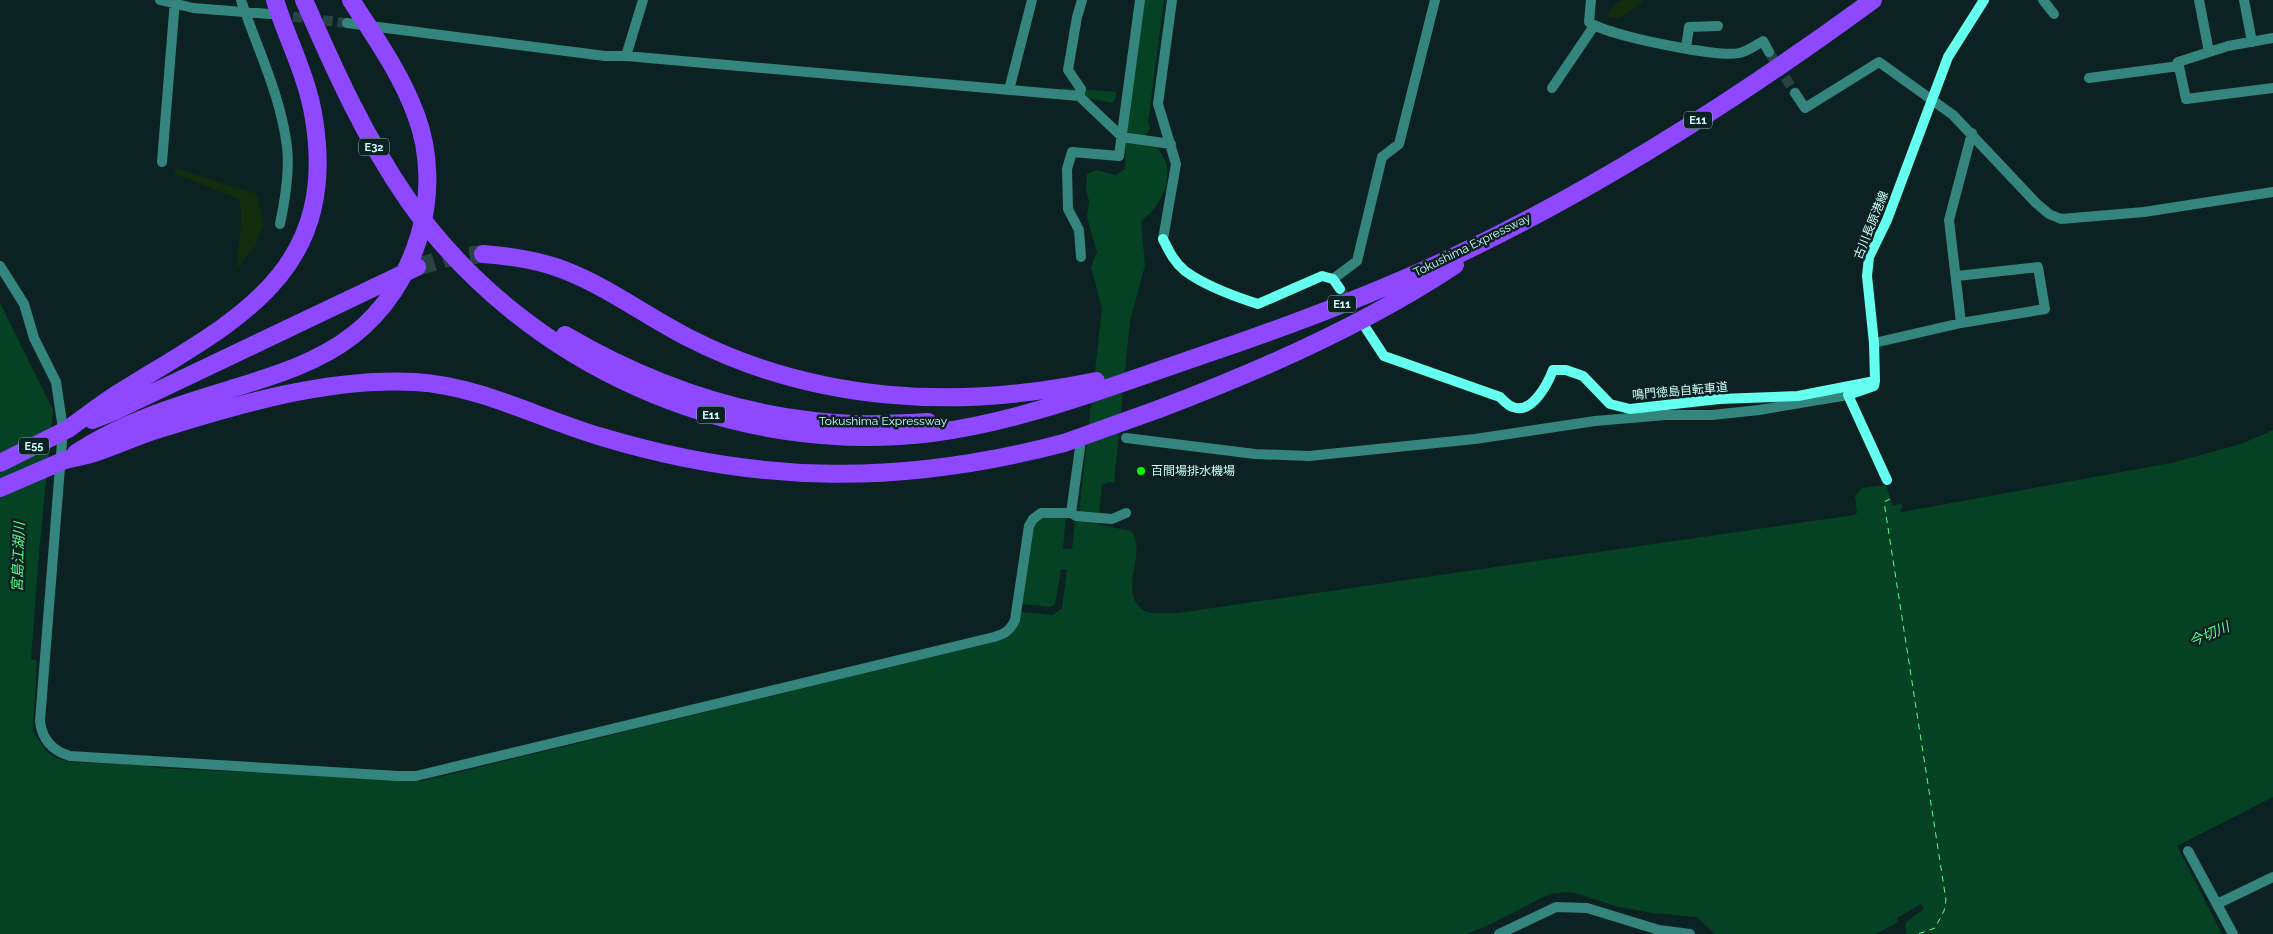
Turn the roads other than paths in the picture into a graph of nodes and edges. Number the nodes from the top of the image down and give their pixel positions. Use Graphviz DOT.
graph roads {
  1 [pos="160,0"];
  2 [pos="241,0"];
  3 [pos="304,0"];
  4 [pos="351,0"];
  5 [pos="643,0"];
  6 [pos="1032,0"];
  7 [pos="1082,0"];
  8 [pos="1140,0"];
  9 [pos="1172,0"];
  10 [pos="1435,0"];
  11 [pos="1592,0"];
  12 [pos="1873,0"];
  13 [pos="1984,0"];
  14 [pos="2043,0"];
  15 [pos="2199,0"];
  16 [pos="2244,0"];
  17 [pos="174,2"];
  18 [pos="272,7"];
  19 [pos="245,12"];
  20 [pos="2054,14"];
  21 [pos="347,23"];
  22 [pos="1594,26"];
  23 [pos="1718,26"];
  24 [pos="2273,38"];
  25 [pos="2252,42"];
  26 [pos="1686,48"];
  27 [pos="1769,52"];
  28 [pos="2209,52"];
  29 [pos="626,56"];
  30 [pos="2179,66"];
  31 [pos="2089,78"];
  32 [pos="1552,88"];
  33 [pos="2273,88"];
  34 [pos="1009,90"];
  35 [pos="1795,93"];
  36 [pos="1079,96"];
  37 [pos="1932,98"];
  38 [pos="1972,133"];
  39 [pos="1125,137"];
  40 [pos="1169,144"];
  41 [pos="162,162"];
  42 [pos="2273,192"];
  43 [pos="280,224"];
  44 [pos="1514,226"];
  45 [pos="1163,238"];
  46 [pos="446,239"];
  47 [pos="483,254"];
  48 [pos="1081,257"];
  49 [pos="0,266"];
  50 [pos="417,267"];
  51 [pos="1957,276"];
  52 [pos="1333,279"];
  53 [pos="1340,289"];
  54 [pos="1961,323"];
  55 [pos="1365,328"];
  56 [pos="1874,343"];
  57 [pos="1163,369"];
  58 [pos="1875,381"];
  59 [pos="1848,395"];
  60 [pos="68,429"];
  61 [pos="1082,432"];
  62 [pos="1126,438"];
  63 [pos="65,460"];
  64 [pos="0,463"];
  65 [pos="1887,480"];
  66 [pos="0,488"];
  67 [pos="1126,513"];
  68 [pos="1073,514"];
  69 [pos="2188,851"];
  70 [pos="2273,877"];
  71 [pos="2217,904"];
  72 [pos="1499,934"];
  73 [pos="1690,934"];
  74 [pos="2233,934"];
  1 -- 17 [label="street"];
  2 -- 19 [label="street"];
  3 -- 46 [label="highway, Tokushima Expressway / E32"];
  4 -- 63 [label="highway, bridge"];
  5 -- 29 [label="street"];
  6 -- 34 [label="street"];
  7 -- 36 [label="street"];
  8 -- 39 [label="street"];
  9 -- 40 [label="street"];
  10 -- 52 [label="street"];
  11 -- 22 [label="street"];
  12 -- 44 [label="highway, Tokushima Expressway / E11"];
  13 -- 37 [label="main road, 古川長原港線"];
  14 -- 20 [label="street"];
  15 -- 28 [label="street"];
  16 -- 25 [label="street"];
  17 -- 19 [label="street"];
  17 -- 41 [label="street"];
  18 -- 19 [label="street"];
  18 -- 60 [label="highway"];
  19 -- 43 [label="street"];
  21 -- 29 [label="street"];
  22 -- 26 [label="street"];
  22 -- 32 [label="street"];
  23 -- 26 [label="street"];
  24 -- 25 [label="street"];
  25 -- 28 [label="street"];
  26 -- 27 [label="street"];
  28 -- 30 [label="street"];
  29 -- 34 [label="street"];
  30 -- 31 [label="street"];
  30 -- 33 [label="street"];
  34 -- 36 [label="street"];
  35 -- 37 [label="street"];
  36 -- 39 [label="street"];
  37 -- 38 [label="street"];
  37 -- 56 [label="main road, 古川長原港線"];
  38 -- 42 [label="street"];
  38 -- 51 [label="street"];
  39 -- 40 [label="street"];
  39 -- 48 [label="street"];
  40 -- 45 [label="street"];
  44 -- 57 [label="highway, Tokushima Expressway / E11"];
  44 -- 63 [label="highway, bridge"];
  45 -- 52 [label="main road"];
  46 -- 57 [label="highway, Tokushima Expressway / E11"];
  47 -- 57 [label="highway"];
  49 -- 68 [label="street"];
  50 -- 60 [label="highway"];
  51 -- 54 [label="street"];
  51 -- 54 [label="street"];
  52 -- 53 [label="main road"];
  54 -- 56 [label="street"];
  55 -- 58 [label="main road, 鳴門徳島自転車道"];
  56 -- 58 [label="main road, 古川長原港線"];
  58 -- 59 [label="main road"];
  59 -- 62 [label="street"];
  59 -- 65 [label="main road"];
  60 -- 64 [label="highway, E55, bridge"];
  61 -- 68 [label="street"];
  63 -- 66 [label="highway, E55, bridge"];
  67 -- 68 [label="street"];
  69 -- 71 [label="street"];
  70 -- 71 [label="street"];
  71 -- 74 [label="street"];
  72 -- 73 [label="street"];
}
